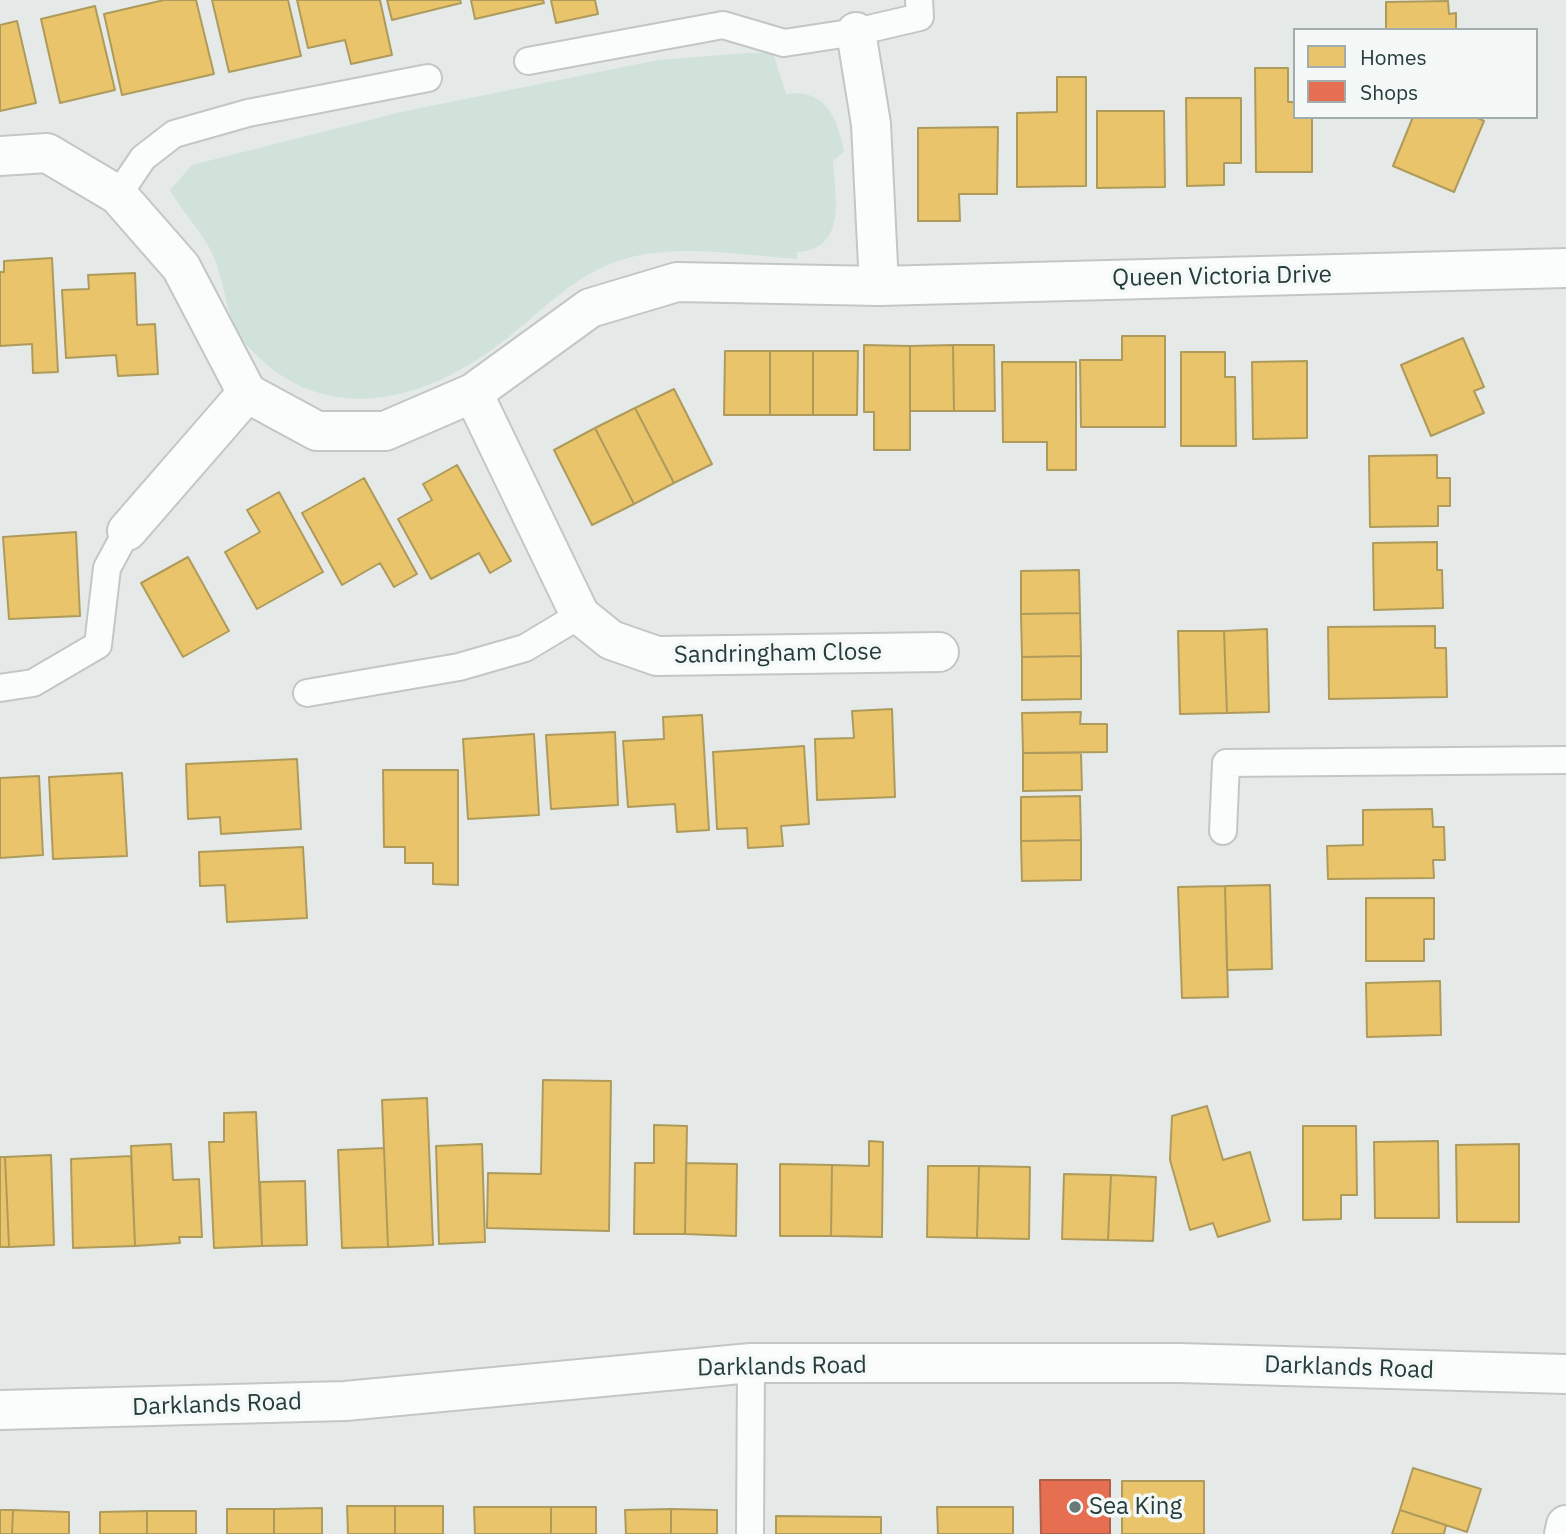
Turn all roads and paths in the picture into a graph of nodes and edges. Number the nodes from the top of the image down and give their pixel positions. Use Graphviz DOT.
graph roads {
  1 [pos="919,0"];
  2 [pos="856,32"];
  3 [pos="528,61"];
  4 [pos="428,78"];
  5 [pos="0,156"];
  6 [pos="118,195"];
  7 [pos="1566,268"];
  8 [pos="879,286"];
  9 [pos="247,393"];
  10 [pos="473,393"];
  11 [pos="127,531"];
  12 [pos="580,615"];
  13 [pos="939,652"];
  14 [pos="0,688"];
  15 [pos="307,693"];
  16 [pos="1566,760"];
  17 [pos="1223,831"];
  18 [pos="751,1363"];
  19 [pos="1566,1374"];
  20 [pos="0,1410"];
  21 [pos="1566,1525"];
  22 [pos="750,1534"];
  23 [pos="1564,1534"];
  1 -- 2 [label="lane"];
  2 -- 3 [label="lane"];
  2 -- 8 [label="street"];
  4 -- 6 [label="lane"];
  5 -- 6 [label="street"];
  6 -- 9 [label="street"];
  7 -- 8 [label="street, Queen Victoria Drive"];
  8 -- 10 [label="street, Queen Victoria Drive"];
  9 -- 10 [label="street, Queen Victoria Drive"];
  9 -- 11 [label="street"];
  10 -- 12 [label="street, Sandringham Close"];
  11 -- 14 [label="lane"];
  12 -- 13 [label="street, Sandringham Close"];
  12 -- 15 [label="lane"];
  16 -- 17 [label="lane"];
  18 -- 19 [label="street, Darklands Road"];
  18 -- 20 [label="street, Darklands Road"];
  18 -- 22 [label="lane"];
  21 -- 23 [label="street"];
}
